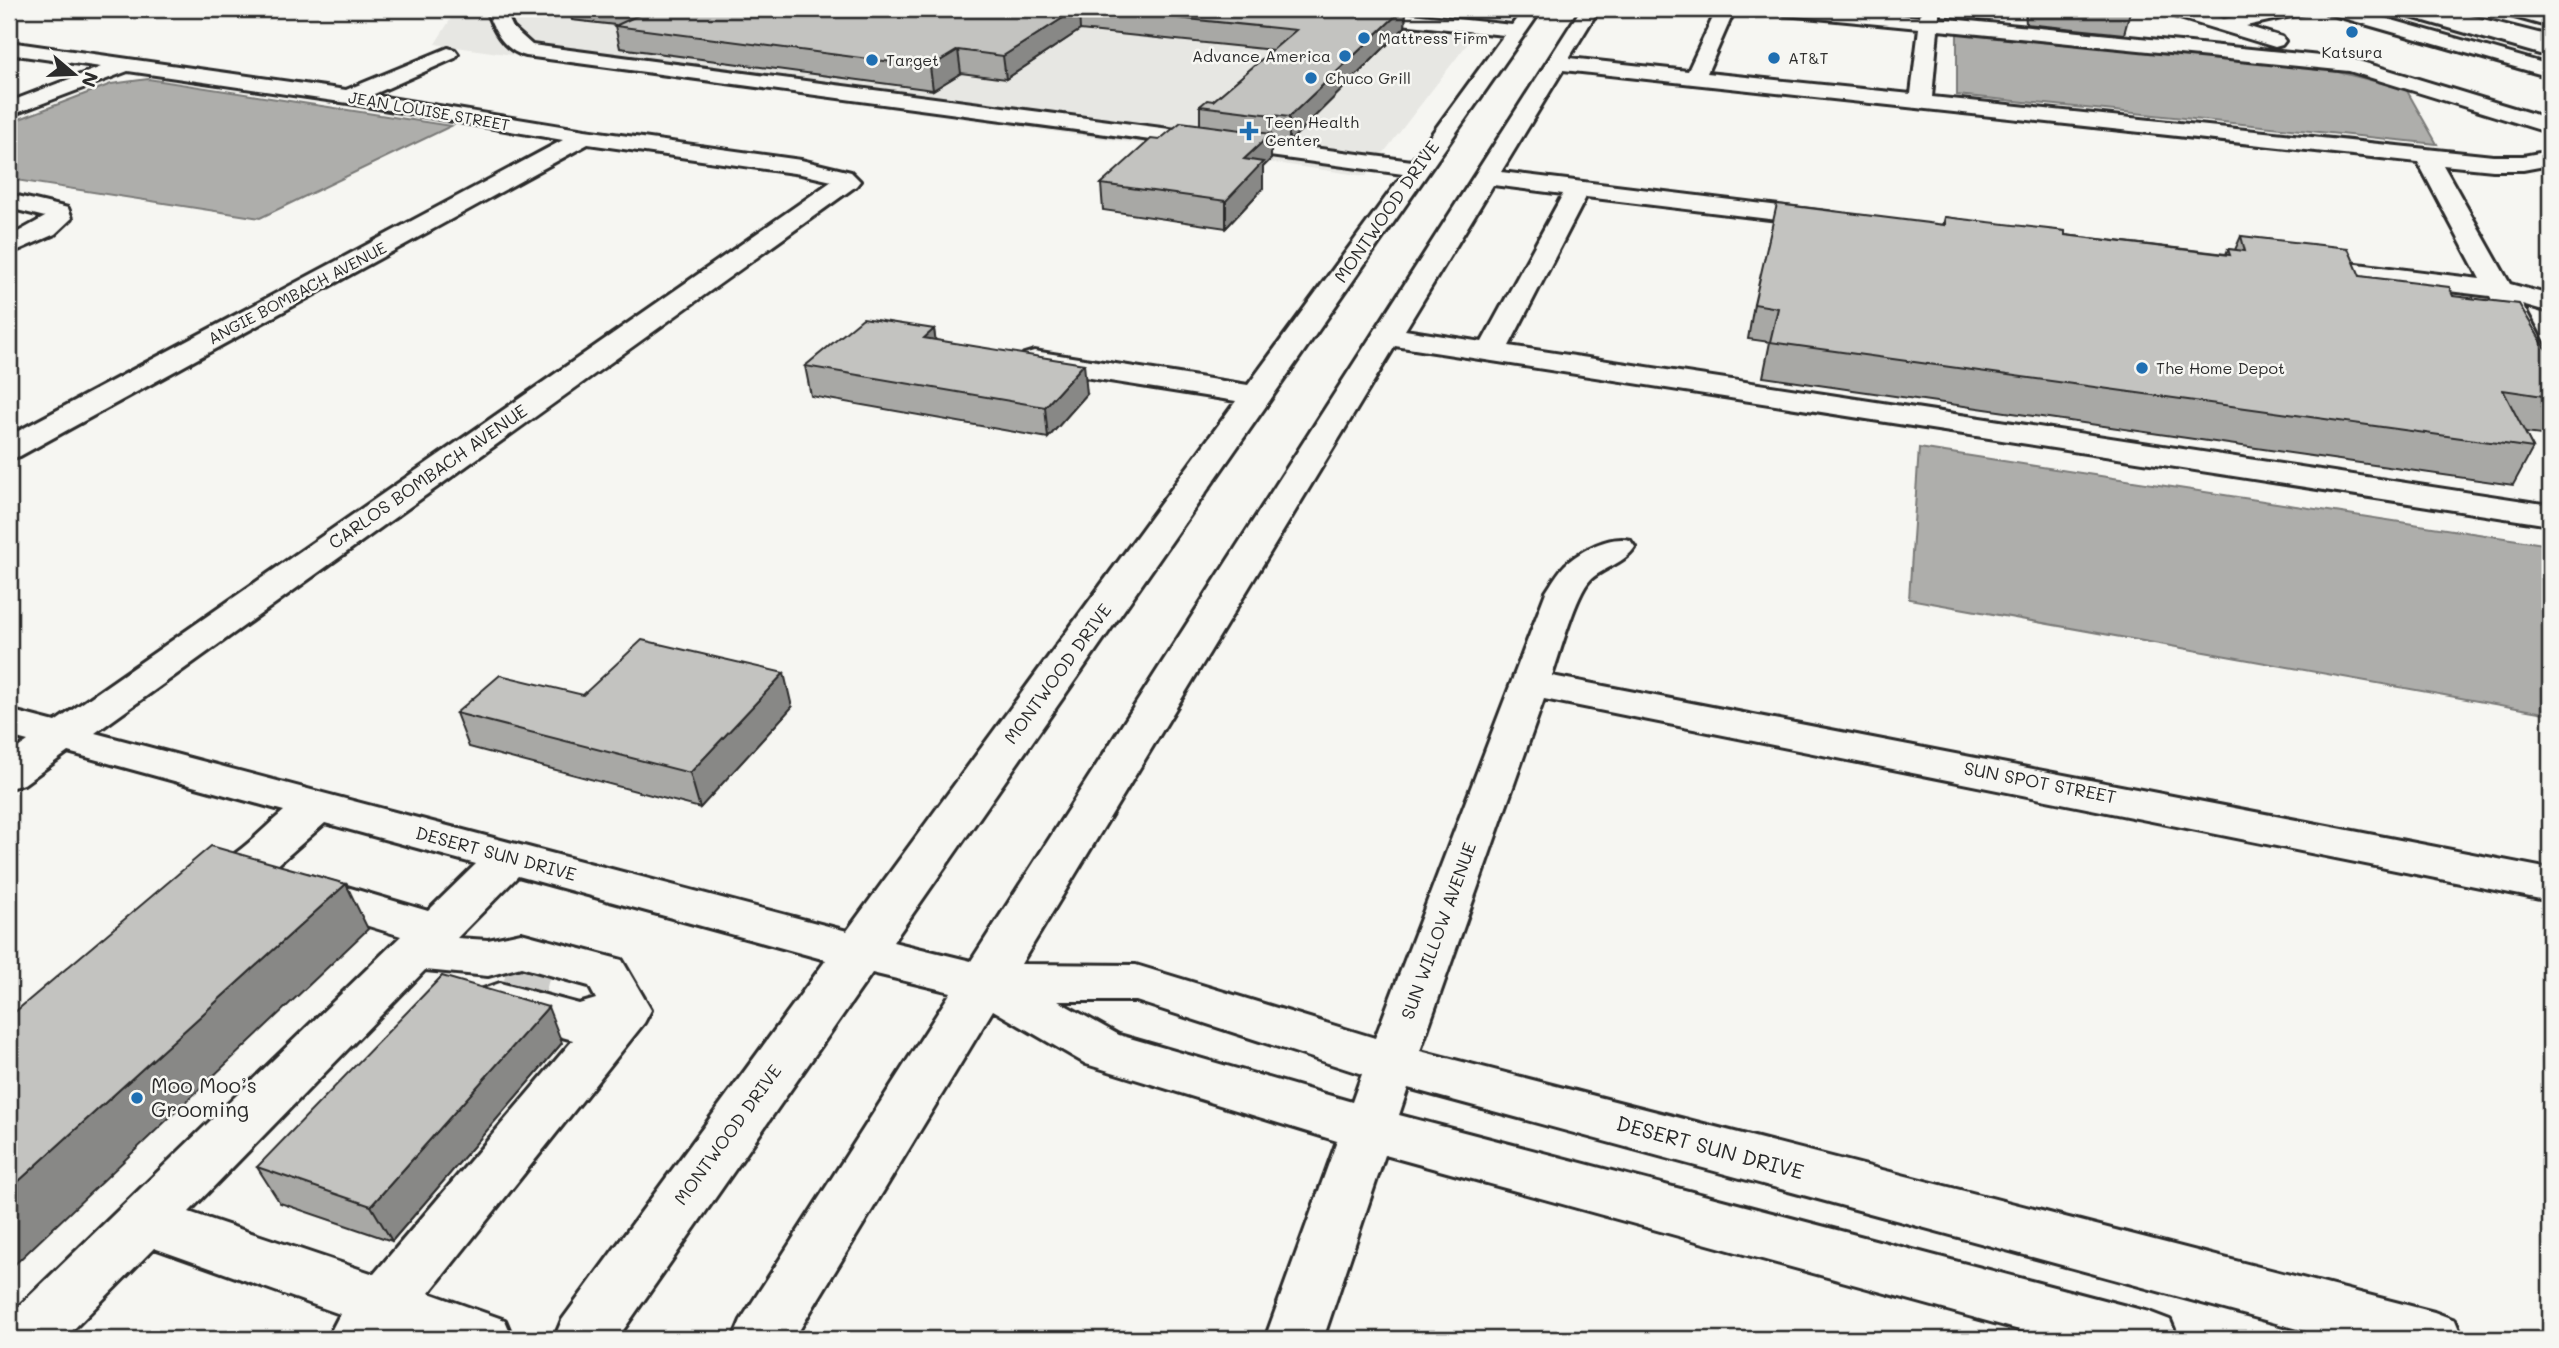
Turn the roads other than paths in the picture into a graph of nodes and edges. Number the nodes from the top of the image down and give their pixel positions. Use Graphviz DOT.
graph roads {
  1 [pos="495,9"];
  2 [pos="1316,9"];
  3 [pos="1590,9"];
  4 [pos="1726,9"];
  5 [pos="1785,9"];
  6 [pos="2169,9"];
  7 [pos="2298,9"];
  8 [pos="2333,9"];
  9 [pos="2467,9"];
  10 [pos="2507,9"];
  11 [pos="2535,9"];
  12 [pos="2412,10"];
  13 [pos="2550,15"];
  14 [pos="1929,17"];
  15 [pos="1524,20"];
  16 [pos="2550,21"];
  17 [pos="2224,25"];
  18 [pos="2550,32"];
  19 [pos="2550,42"];
  20 [pos="2164,47"];
  21 [pos="9,48"];
  22 [pos="2550,51"];
  23 [pos="449,54"];
  24 [pos="1556,63"];
  25 [pos="2353,65"];
  26 [pos="125,66"];
  27 [pos="2550,71"];
  28 [pos="1695,78"];
  29 [pos="348,97"];
  30 [pos="1921,102"];
  31 [pos="9,109"];
  32 [pos="2550,126"];
  33 [pos="585,137"];
  34 [pos="2426,155"];
  35 [pos="2550,159"];
  36 [pos="1418,169"];
  37 [pos="1486,177"];
  38 [pos="848,181"];
  39 [pos="1578,189"];
  40 [pos="9,201"];
  41 [pos="1849,222"];
  42 [pos="9,246"];
  43 [pos="2280,262"];
  44 [pos="2499,289"];
  45 [pos="2550,304"];
  46 [pos="1387,336"];
  47 [pos="1491,352"];
  48 [pos="1004,355"];
  49 [pos="2550,381"];
  50 [pos="1257,395"];
  51 [pos="9,449"];
  52 [pos="2550,515"];
  53 [pos="1618,547"];
  54 [pos="1529,684"];
  55 [pos="9,723"];
  56 [pos="62,736"];
  57 [pos="9,774"];
  58 [pos="317,806"];
  59 [pos="509,858"];
  60 [pos="241,872"];
  61 [pos="2550,885"];
  62 [pos="183,908"];
  63 [pos="859,952"];
  64 [pos="470,971"];
  65 [pos="984,982"];
  66 [pos="627,1010"];
  67 [pos="1391,1063"];
  68 [pos="1368,1129"];
  69 [pos="144,1220"];
  70 [pos="370,1321"];
  71 [pos="25,1339"];
  72 [pos="484,1339"];
  73 [pos="583,1339"];
  74 [pos="762,1339"];
  75 [pos="1294,1339"];
  76 [pos="2149,1339"];
  77 [pos="2434,1339"];
  1 -- 36 [label="main road"];
  2 -- 15 [label="main road"];
  3 -- 24 [label="main road"];
  4 -- 28 [label="main road"];
  5 -- 14 [label="main road"];
  6 -- 17 [label="main road"];
  6 -- 20 [label="main road"];
  7 -- 17 [label="main road"];
  8 -- 27 [label="main road"];
  9 -- 18 [label="main road"];
  10 -- 16 [label="main road"];
  11 -- 13 [label="main road"];
  12 -- 19 [label="main road"];
  12 -- 22 [label="main road"];
  14 -- 20 [label="main road"];
  14 -- 30 [label="main road"];
  15 -- 36 [label="main road, MONTWOOD DRIVE"];
  17 -- 25 [label="main road"];
  20 -- 25 [label="main road"];
  21 -- 26 [label="main road, JEAN LOUISE STREET"];
  23 -- 29 [label="main road"];
  24 -- 28 [label="main road"];
  24 -- 37 [label="main road"];
  25 -- 32 [label="main road"];
  26 -- 29 [label="main road, JEAN LOUISE STREET"];
  26 -- 31 [label="main road"];
  28 -- 30 [label="main road"];
  29 -- 33 [label="main road, JEAN LOUISE STREET"];
  30 -- 34 [label="main road"];
  33 -- 38 [label="main road, JEAN LOUISE STREET"];
  33 -- 51 [label="main road, ANGIE BOMBACH AVENUE"];
  34 -- 35 [label="main road"];
  34 -- 44 [label="main road"];
  36 -- 50 [label="main road, MONTWOOD DRIVE"];
  37 -- 39 [label="main road"];
  37 -- 46 [label="main road"];
  38 -- 56 [label="main road, CARLOS BOMBACH AVENUE"];
  39 -- 41 [label="main road"];
  39 -- 47 [label="main road"];
  40 -- 42 [label="main road"];
  43 -- 44 [label="main road"];
  44 -- 45 [label="main road"];
  44 -- 49 [label="main road"];
  46 -- 47 [label="main road"];
  46 -- 65 [label="main road"];
  47 -- 52 [label="main road"];
  48 -- 50 [label="main road"];
  50 -- 63 [label="main road, MONTWOOD DRIVE"];
  53 -- 54 [label="main road, SUN WILLOW AVENUE"];
  54 -- 61 [label="main road, SUN SPOT STREET"];
  54 -- 67 [label="main road, SUN WILLOW AVENUE"];
  55 -- 56 [label="main road, DESERT SUN DRIVE"];
  56 -- 57 [label="main road, CARLOS BOMBACH AVENUE"];
  56 -- 58 [label="main road, DESERT SUN DRIVE"];
  58 -- 59 [label="main road, DESERT SUN DRIVE"];
  58 -- 60 [label="main road"];
  59 -- 63 [label="main road, DESERT SUN DRIVE"];
  59 -- 64 [label="main road"];
  60 -- 62 [label="main road"];
  60 -- 64 [label="main road"];
  63 -- 65 [label="main road, DESERT SUN DRIVE"];
  63 -- 73 [label="main road, MONTWOOD DRIVE"];
  64 -- 66 [label="main road"];
  64 -- 66 [label="main road"];
  64 -- 66 [label="main road"];
  64 -- 69 [label="main road"];
  65 -- 67 [label="main road, DESERT SUN DRIVE"];
  65 -- 68 [label="main road, DESERT SUN DRIVE"];
  65 -- 74 [label="main road"];
  66 -- 70 [label="main road"];
  67 -- 68 [label="main road, SUN WILLOW AVENUE"];
  67 -- 77 [label="main road, DESERT SUN DRIVE"];
  68 -- 75 [label="main road, SUN WILLOW AVENUE"];
  68 -- 76 [label="main road, DESERT SUN DRIVE"];
  69 -- 70 [label="main road"];
  69 -- 71 [label="main road"];
  70 -- 72 [label="main road"];
}
